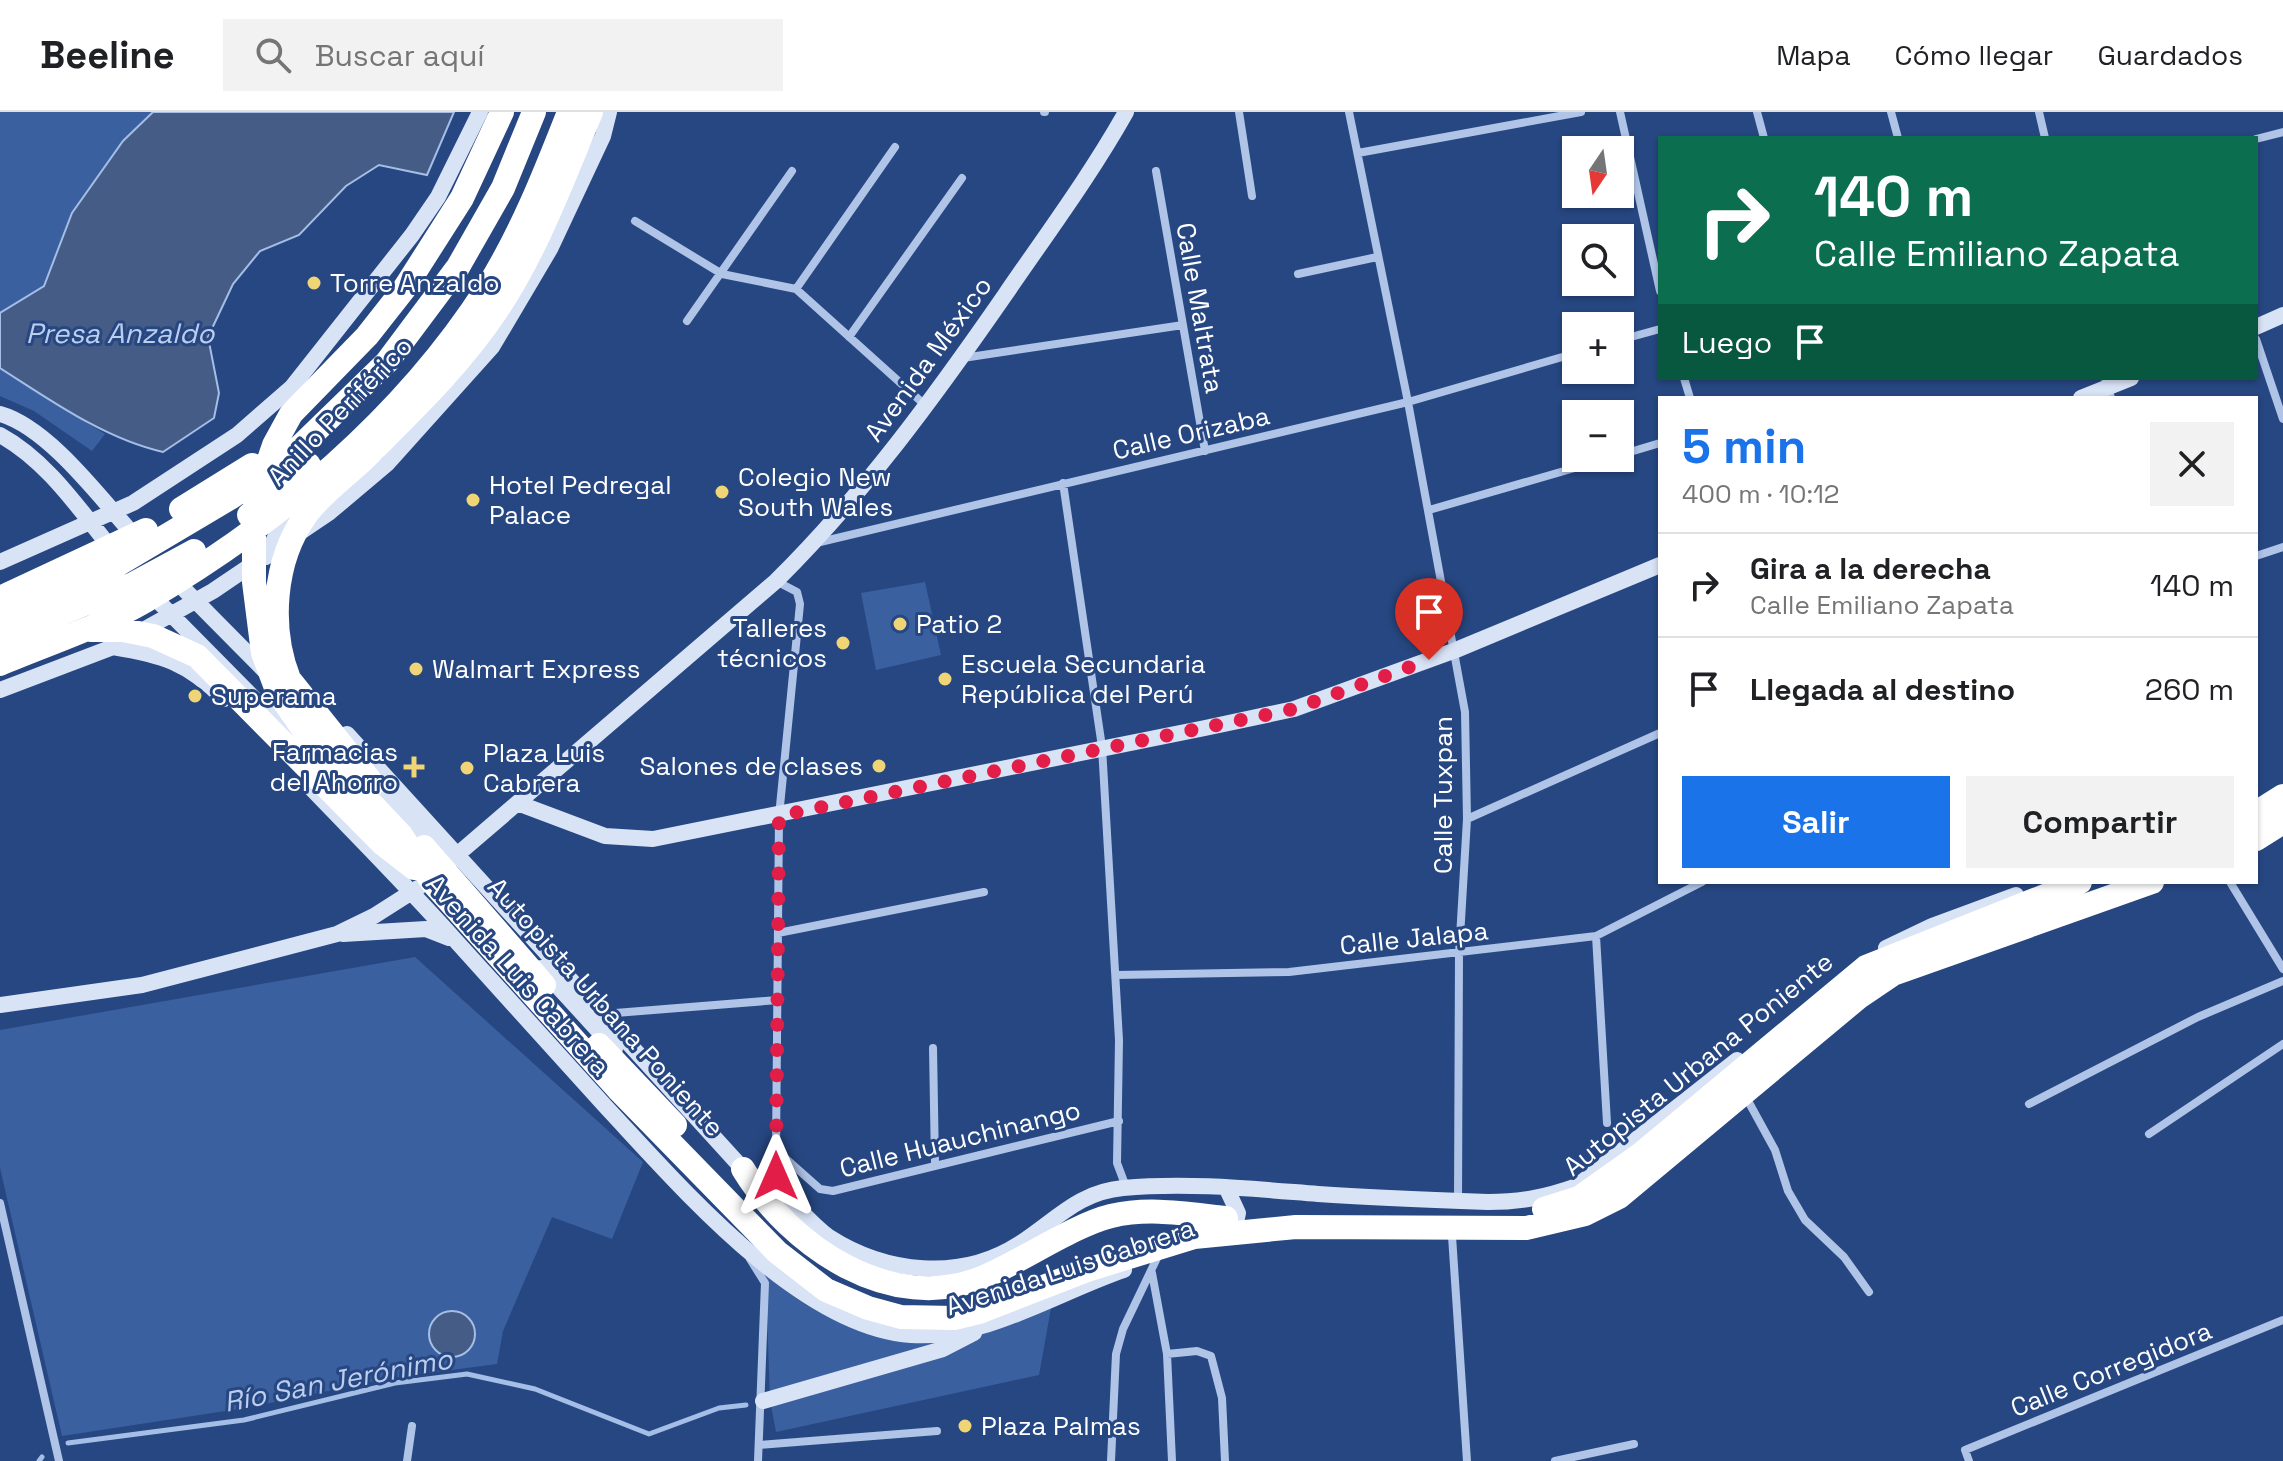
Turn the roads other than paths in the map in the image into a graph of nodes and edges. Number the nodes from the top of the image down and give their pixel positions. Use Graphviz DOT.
graph roads {
  1 [pos="480,112"];
  2 [pos="502,112"];
  3 [pos="521,112"];
  4 [pos="534,112"];
  5 [pos="556,112"];
  6 [pos="569,112"];
  7 [pos="581,112"];
  8 [pos="591,112"];
  9 [pos="609,112"];
  10 [pos="1239,112"];
  11 [pos="1349,112"];
  12 [pos="1581,112"];
  13 [pos="1620,112"];
  14 [pos="1757,112"];
  15 [pos="1891,112"];
  16 [pos="2039,112"];
  17 [pos="1122,118"];
  18 [pos="2283,132"];
  19 [pos="1763,136"];
  20 [pos="1897,136"];
  21 [pos="2045,136"];
  22 [pos="2258,138"];
  23 [pos="895,147"];
  24 [pos="1358,153"];
  25 [pos="792,171"];
  26 [pos="1156,171"];
  27 [pos="962,178"];
  28 [pos="1252,196"];
  29 [pos="635,221"];
  30 [pos="1377,257"];
  31 [pos="722,274"];
  32 [pos="1298,274"];
  33 [pos="1658,282"];
  34 [pos="796,289"];
  35 [pos="2283,315"];
  36 [pos="687,321"];
  37 [pos="1183,325"];
  38 [pos="2258,326"];
  39 [pos="1658,330"];
  40 [pos="1634,336"];
  41 [pos="849,337"];
  42 [pos="2258,345"];
  43 [pos="1562,357"];
  44 [pos="961,358"];
  45 [pos="2126,380"];
  46 [pos="2108,388"];
  47 [pos="2086,396"];
  48 [pos="1408,402"];
  49 [pos="925,405"];
  50 [pos="0,414"];
  51 [pos="2283,419"];
  52 [pos="0,435"];
  53 [pos="1658,444"];
  54 [pos="1205,451"];
  55 [pos="1634,451"];
  56 [pos="1562,472"];
  57 [pos="1063,483"];
  58 [pos="1429,510"];
  59 [pos="330,512"];
  60 [pos="68,532"];
  61 [pos="814,543"];
  62 [pos="2283,547"];
  63 [pos="277,549"];
  64 [pos="0,552"];
  65 [pos="220,552"];
  66 [pos="2258,555"];
  67 [pos="0,562"];
  68 [pos="1658,566"];
  69 [pos="776,581"];
  70 [pos="0,598"];
  71 [pos="0,616"];
  72 [pos="191,635"];
  73 [pos="0,639"];
  74 [pos="113,647"];
  75 [pos="1456,650"];
  76 [pos="0,651"];
  77 [pos="0,664"];
  78 [pos="0,674"];
  79 [pos="283,688"];
  80 [pos="0,690"];
  81 [pos="1658,734"];
  82 [pos="1102,747"];
  83 [pos="2283,787"];
  84 [pos="2283,796"];
  85 [pos="520,804"];
  86 [pos="2258,806"];
  87 [pos="2258,812"];
  88 [pos="779,816"];
  89 [pos="1467,819"];
  90 [pos="2283,824"];
  91 [pos="2258,839"];
  92 [pos="458,855"];
  93 [pos="1698,884"];
  94 [pos="2046,884"];
  95 [pos="2075,884"];
  96 [pos="2147,884"];
  97 [pos="2147,884"];
  98 [pos="2231,884"];
  99 [pos="422,887"];
  100 [pos="984,892"];
  101 [pos="778,933"];
  102 [pos="337,934"];
  103 [pos="1596,936"];
  104 [pos="457,942"];
  105 [pos="1459,954"];
  106 [pos="550,959"];
  107 [pos="2283,969"];
  108 [pos="1116,975"];
  109 [pos="2283,981"];
  110 [pos="498,991"];
  111 [pos="778,1000"];
  112 [pos="0,1005"];
  113 [pos="598,1014"];
  114 [pos="2283,1044"];
  115 [pos="933,1048"];
  116 [pos="1747,1099"];
  117 [pos="2029,1104"];
  118 [pos="1119,1121"];
  119 [pos="1607,1123"];
  120 [pos="2149,1134"];
  121 [pos="776,1150"];
  122 [pos="935,1164"];
  123 [pos="745,1179"];
  124 [pos="1126,1187"];
  125 [pos="1226,1187"];
  126 [pos="1099,1191"];
  127 [pos="784,1195"];
  128 [pos="1458,1201"];
  129 [pos="0,1203"];
  130 [pos="1228,1230"];
  131 [pos="1452,1236"];
  132 [pos="742,1245"];
  133 [pos="1155,1265"];
  134 [pos="1869,1292"];
  135 [pos="841,1314"];
  136 [pos="1008,1316"];
  137 [pos="2283,1320"];
  138 [pos="1167,1351"];
  139 [pos="763,1401"];
  140 [pos="412,1426"];
  141 [pos="937,1431"];
  142 [pos="1634,1444"];
  143 [pos="760,1445"];
  144 [pos="59,1461"];
  145 [pos="407,1461"];
  146 [pos="758,1461"];
  147 [pos="1111,1461"];
  148 [pos="1172,1461"];
  149 [pos="1225,1461"];
  150 [pos="1467,1461"];
  151 [pos="1555,1461"];
  152 [pos="1969,1461"];
  1 -- 60 [label="main road"];
  2 -- 99 [label="highway"];
  3 -- 70 [label="highway, Anillo Periférico"];
  4 -- 71 [label="highway"];
  5 -- 73 [label="highway"];
  6 -- 65 [label="highway, Anillo Periférico"];
  7 -- 79 [label="main road"];
  8 -- 130 [label="highway, Autopista Urbana Poniente"];
  9 -- 59 [label="main road"];
  10 -- 28 [label="street"];
  11 -- 24 [label="street, Calle Tuxpan"];
  12 -- 24 [label="street"];
  13 -- 33 [label="street"];
  14 -- 19 [label="street"];
  15 -- 20 [label="street"];
  16 -- 21 [label="street"];
  17 -- 44 [label="main road, Avenida México"];
  18 -- 22 [label="street"];
  23 -- 34 [label="street"];
  24 -- 30 [label="street, Calle Tuxpan"];
  25 -- 31 [label="street"];
  26 -- 37 [label="street, Calle Maltrata"];
  27 -- 41 [label="street"];
  29 -- 31 [label="street"];
  30 -- 32 [label="street"];
  30 -- 48 [label="street, Calle Tuxpan"];
  31 -- 34 [label="street"];
  31 -- 36 [label="street"];
  34 -- 41 [label="street"];
  35 -- 38 [label="main road"];
  37 -- 44 [label="street"];
  37 -- 54 [label="street, Calle Maltrata"];
  39 -- 40 [label="street"];
  41 -- 49 [label="street"];
  42 -- 51 [label="street"];
  43 -- 48 [label="street, Calle Orizaba"];
  44 -- 49 [label="main road, Avenida México"];
  45 -- 46 [label="main road"];
  46 -- 47 [label="main road"];
  48 -- 54 [label="street, Calle Orizaba"];
  48 -- 58 [label="street, Calle Tuxpan"];
  49 -- 61 [label="main road, Avenida México"];
  50 -- 79 [label="main road, Avenida Luis Cabrera"];
  52 -- 72 [label="main road"];
  53 -- 55 [label="street"];
  54 -- 57 [label="street, Calle Orizaba"];
  56 -- 58 [label="street"];
  57 -- 61 [label="street, Calle Orizaba"];
  57 -- 82 [label="street"];
  58 -- 75 [label="street, Calle Tuxpan"];
  59 -- 63 [label="main road"];
  59 -- 65 [label="highway"];
  60 -- 64 [label="main road"];
  60 -- 67 [label="main road"];
  61 -- 69 [label="main road, Avenida México"];
  62 -- 66 [label="street"];
  63 -- 74 [label="main road"];
  63 -- 92 [label="main road, Avenida Luis Cabrera"];
  65 -- 77 [label="highway, Anillo Periférico"];
  68 -- 75 [label="main road"];
  69 -- 85 [label="main road, Avenida México"];
  69 -- 88 [label="street"];
  72 -- 78 [label="highway"];
  72 -- 135 [label="main road"];
  74 -- 80 [label="main road"];
  74 -- 99 [label="main road, Avenida Luis Cabrera"];
  75 -- 82 [label="main road"];
  75 -- 89 [label="street, Calle Tuxpan"];
  76 -- 99 [label="highway"];
  79 -- 123 [label="main road, Avenida Luis Cabrera"];
  81 -- 89 [label="street"];
  82 -- 88 [label="main road"];
  82 -- 108 [label="street"];
  83 -- 86 [label="main road"];
  84 -- 87 [label="highway"];
  85 -- 88 [label="main road"];
  85 -- 92 [label="main road, Avenida México"];
  88 -- 101 [label="street"];
  89 -- 105 [label="street, Calle Tuxpan"];
  90 -- 91 [label="highway"];
  92 -- 99 [label="main road, Avenida México"];
  92 -- 106 [label="main road, Avenida Luis Cabrera"];
  93 -- 103 [label="street, Calle Jalapa"];
  94 -- 128 [label="main road, Avenida Luis Cabrera"];
  95 -- 130 [label="highway, Autopista Urbana Poniente"];
  96 -- 99 [label="highway, Autopista Urbana Poniente"];
  97 -- 116 [label="main road, Avenida Luis Cabrera"];
  98 -- 107 [label="street"];
  99 -- 102 [label="main road, Avenida México"];
  99 -- 104 [label="main road, Avenida Luis Cabrera"];
  100 -- 101 [label="street"];
  101 -- 111 [label="street"];
  102 -- 104 [label="main road"];
  102 -- 112 [label="main road"];
  103 -- 105 [label="street, Calle Jalapa"];
  103 -- 119 [label="street"];
  104 -- 110 [label="main road, Avenida Luis Cabrera"];
  105 -- 108 [label="street, Calle Jalapa"];
  105 -- 128 [label="street, Calle Tuxpan"];
  106 -- 110 [label="main road"];
  106 -- 113 [label="main road, Avenida Luis Cabrera"];
  108 -- 118 [label="street"];
  109 -- 117 [label="street"];
  110 -- 132 [label="main road, Avenida Luis Cabrera"];
  111 -- 113 [label="street"];
  111 -- 121 [label="street"];
  113 -- 123 [label="main road, Avenida Luis Cabrera"];
  114 -- 120 [label="street"];
  115 -- 122 [label="street"];
  116 -- 131 [label="main road, Avenida Luis Cabrera"];
  116 -- 134 [label="street"];
  118 -- 122 [label="street, Calle Huauchinango"];
  118 -- 124 [label="street"];
  121 -- 122 [label="street, Calle Huauchinango"];
  121 -- 127 [label="street"];
  123 -- 126 [label="main road, Avenida Luis Cabrera"];
  123 -- 127 [label="main road, Avenida Luis Cabrera"];
  123 -- 130 [label="highway"];
  124 -- 125 [label="main road, Avenida Luis Cabrera"];
  124 -- 126 [label="main road, Avenida Luis Cabrera"];
  125 -- 128 [label="main road, Avenida Luis Cabrera"];
  125 -- 130 [label="main road"];
  126 -- 127 [label="main road, Avenida Luis Cabrera"];
  129 -- 144 [label="street"];
  130 -- 131 [label="main road, Avenida Luis Cabrera"];
  130 -- 133 [label="main road, Avenida Luis Cabrera"];
  131 -- 150 [label="street"];
  132 -- 135 [label="main road, Avenida Luis Cabrera"];
  132 -- 139 [label="street"];
  133 -- 136 [label="main road, Avenida Luis Cabrera"];
  133 -- 138 [label="street"];
  133 -- 147 [label="street"];
  135 -- 136 [label="main road, Avenida Luis Cabrera"];
  136 -- 139 [label="main road"];
  137 -- 152 [label="street, Calle Corregidora"];
  138 -- 148 [label="street"];
  138 -- 149 [label="street"];
  139 -- 143 [label="street"];
  140 -- 145 [label="street"];
  141 -- 143 [label="street"];
  142 -- 151 [label="street"];
  143 -- 146 [label="street"];
}
